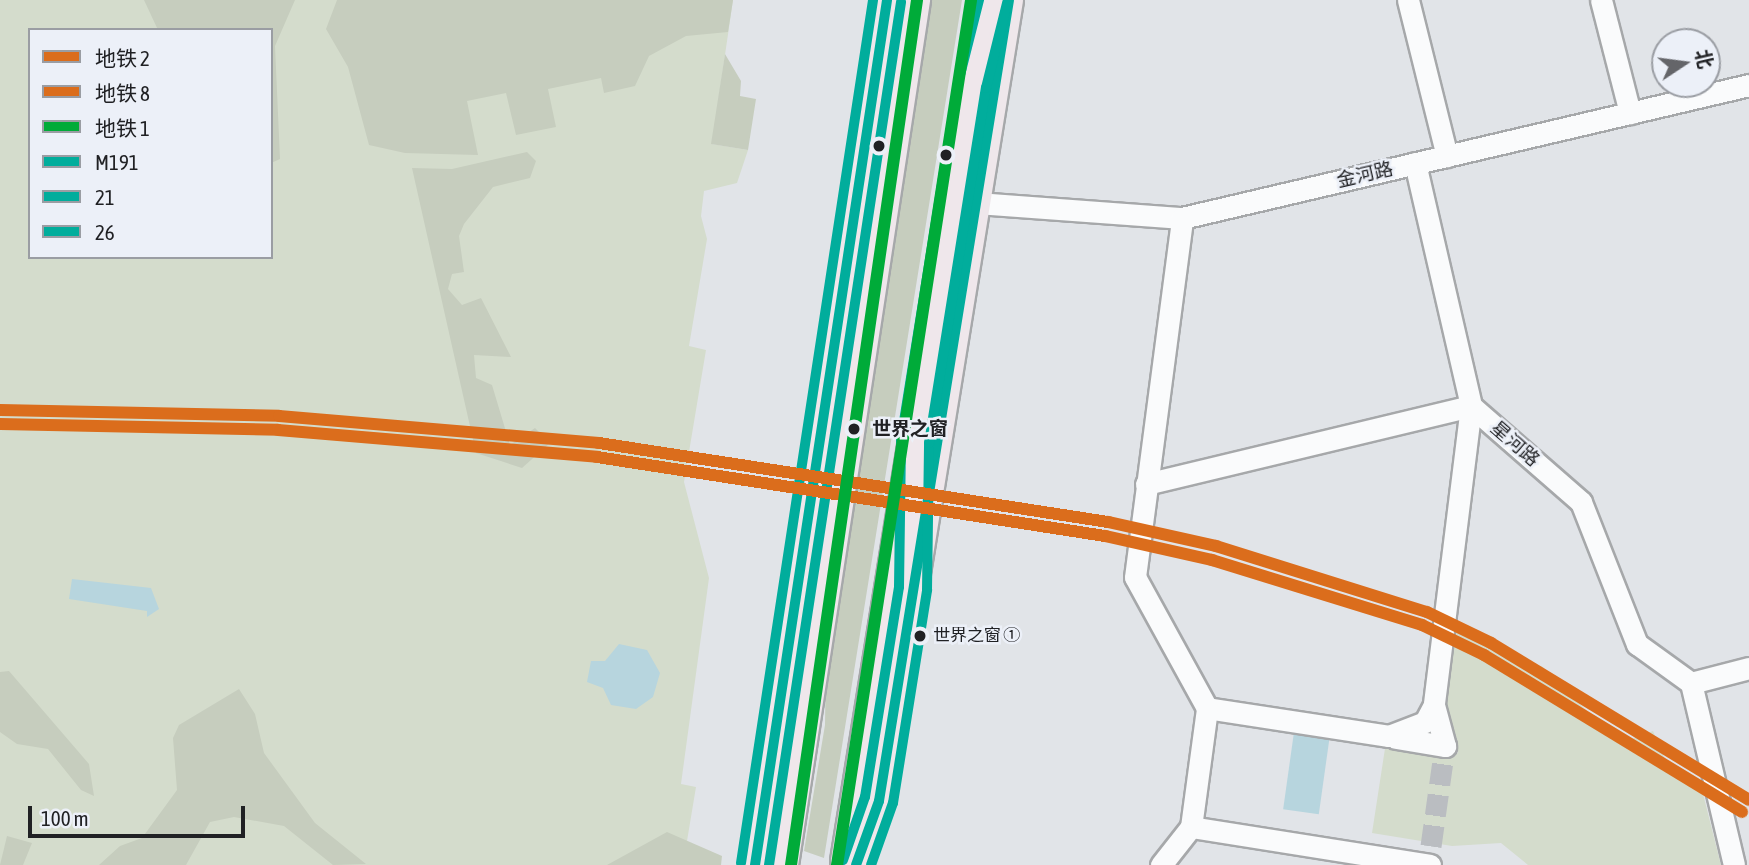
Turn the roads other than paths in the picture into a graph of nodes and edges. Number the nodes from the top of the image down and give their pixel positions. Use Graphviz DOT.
graph roads {
  1 [pos="887,0"];
  2 [pos="916,0"];
  3 [pos="984,0"];
  4 [pos="993,0"];
  5 [pos="1009,0"];
  6 [pos="1408,0"];
  7 [pos="1601,0"];
  8 [pos="972,85"];
  9 [pos="1749,85"];
  10 [pos="1630,113"];
  11 [pos="1447,156"];
  12 [pos="1415,163"];
  13 [pos="976,205"];
  14 [pos="1182,218"];
  15 [pos="882,235"];
  16 [pos="933,331"];
  17 [pos="832,371"];
  18 [pos="1471,407"];
  19 [pos="915,442"];
  20 [pos="1146,484"];
  21 [pos="912,588"];
  22 [pos="1749,668"];
  23 [pos="1691,683"];
  24 [pos="1434,705"];
  25 [pos="1207,708"];
  26 [pos="1389,736"];
  27 [pos="1191,827"];
  28 [pos="1430,858"];
  29 [pos="755,865"];
  30 [pos="784,865"];
  31 [pos="845,865"];
  32 [pos="856,865"];
  33 [pos="1161,865"];
  34 [pos="1734,865"];
  1 -- 17 [label="main road"];
  2 -- 15 [label="main road"];
  3 -- 8 [label="main road"];
  4 -- 8 [label="main road"];
  5 -- 13 [label="main road"];
  6 -- 11 [label="street"];
  7 -- 10 [label="street"];
  8 -- 16 [label="main road"];
  9 -- 10 [label="street, 金河路"];
  10 -- 11 [label="street, 金河路"];
  11 -- 12 [label="street, 金河路"];
  12 -- 14 [label="street, 金河路"];
  12 -- 18 [label="street"];
  13 -- 14 [label="street, 金河路"];
  13 -- 16 [label="main road"];
  13 -- 21 [label="main road"];
  14 -- 20 [label="street"];
  15 -- 17 [label="main road"];
  15 -- 30 [label="main road"];
  16 -- 19 [label="main road"];
  17 -- 29 [label="main road"];
  18 -- 20 [label="street"];
  18 -- 23 [label="street, 星河路"];
  18 -- 24 [label="street"];
  19 -- 21 [label="main road"];
  19 -- 31 [label="main road"];
  20 -- 25 [label="street"];
  21 -- 32 [label="main road"];
  22 -- 23 [label="street"];
  23 -- 34 [label="street"];
  24 -- 26 [label="street"];
  24 -- 26 [label="street"];
  25 -- 26 [label="street"];
  25 -- 27 [label="street"];
  27 -- 28 [label="street"];
  27 -- 33 [label="street"];
}
